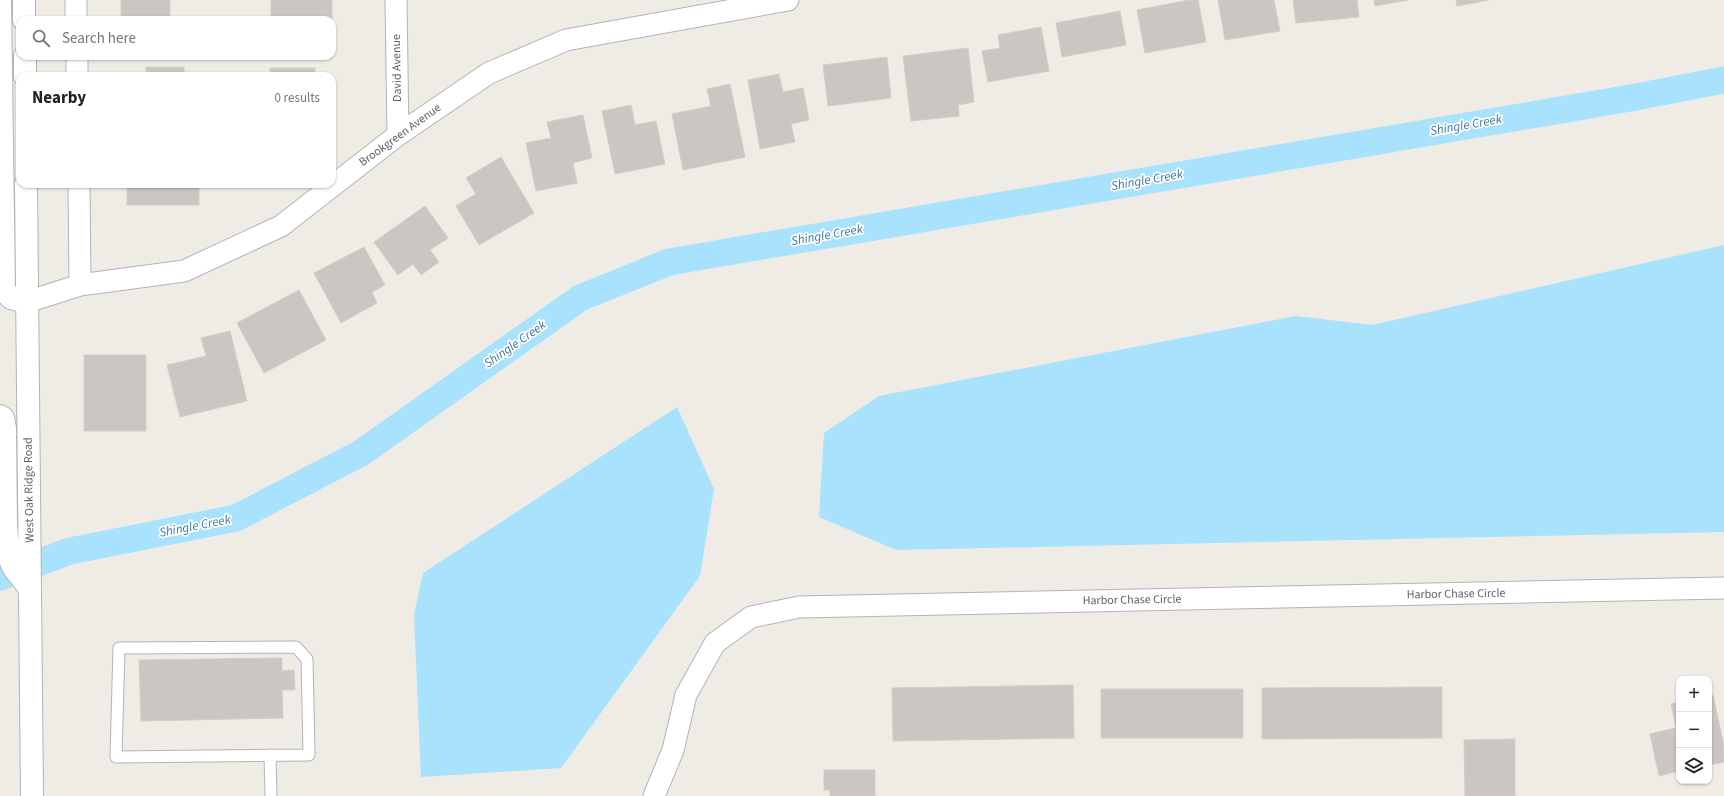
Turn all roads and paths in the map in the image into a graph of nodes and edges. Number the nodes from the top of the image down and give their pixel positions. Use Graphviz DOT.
graph roads {
  1 [pos="0,0"];
  2 [pos="24,0"];
  3 [pos="76,0"];
  4 [pos="396,0"];
  5 [pos="788,0"];
  6 [pos="24,16"];
  7 [pos="76,16"];
  8 [pos="25,60"];
  9 [pos="77,60"];
  10 [pos="25,72"];
  11 [pos="77,72"];
  12 [pos="398,135"];
  13 [pos="336,183"];
  14 [pos="26,188"];
  15 [pos="79,188"];
  16 [pos="330,188"];
  17 [pos="80,285"];
  18 [pos="27,302"];
  19 [pos="0,416"];
  20 [pos="1724,588"];
  21 [pos="30,589"];
  22 [pos="270,755"];
  23 [pos="32,796"];
  24 [pos="271,796"];
  25 [pos="654,796"];
  1 -- 18 [label="street"];
  2 -- 6 [label="street"];
  3 -- 7 [label="street"];
  4 -- 12 [label="street, David Avenue"];
  5 -- 12 [label="street, Brookgreen Avenue"];
  8 -- 10 [label="street"];
  9 -- 11 [label="street"];
  12 -- 13 [label="street, Brookgreen Avenue"];
  14 -- 18 [label="street, West Oak Ridge Road"];
  15 -- 17 [label="street"];
  16 -- 17 [label="street, Brookgreen Avenue"];
  17 -- 18 [label="street, Brookgreen Avenue"];
  18 -- 21 [label="street, West Oak Ridge Road"];
  19 -- 21 [label="street"];
  20 -- 25 [label="street, Harbor Chase Circle"];
  21 -- 23 [label="street, West Oak Ridge Road"];
  22 -- 22 [label="lane"];
  22 -- 24 [label="lane"];
}
